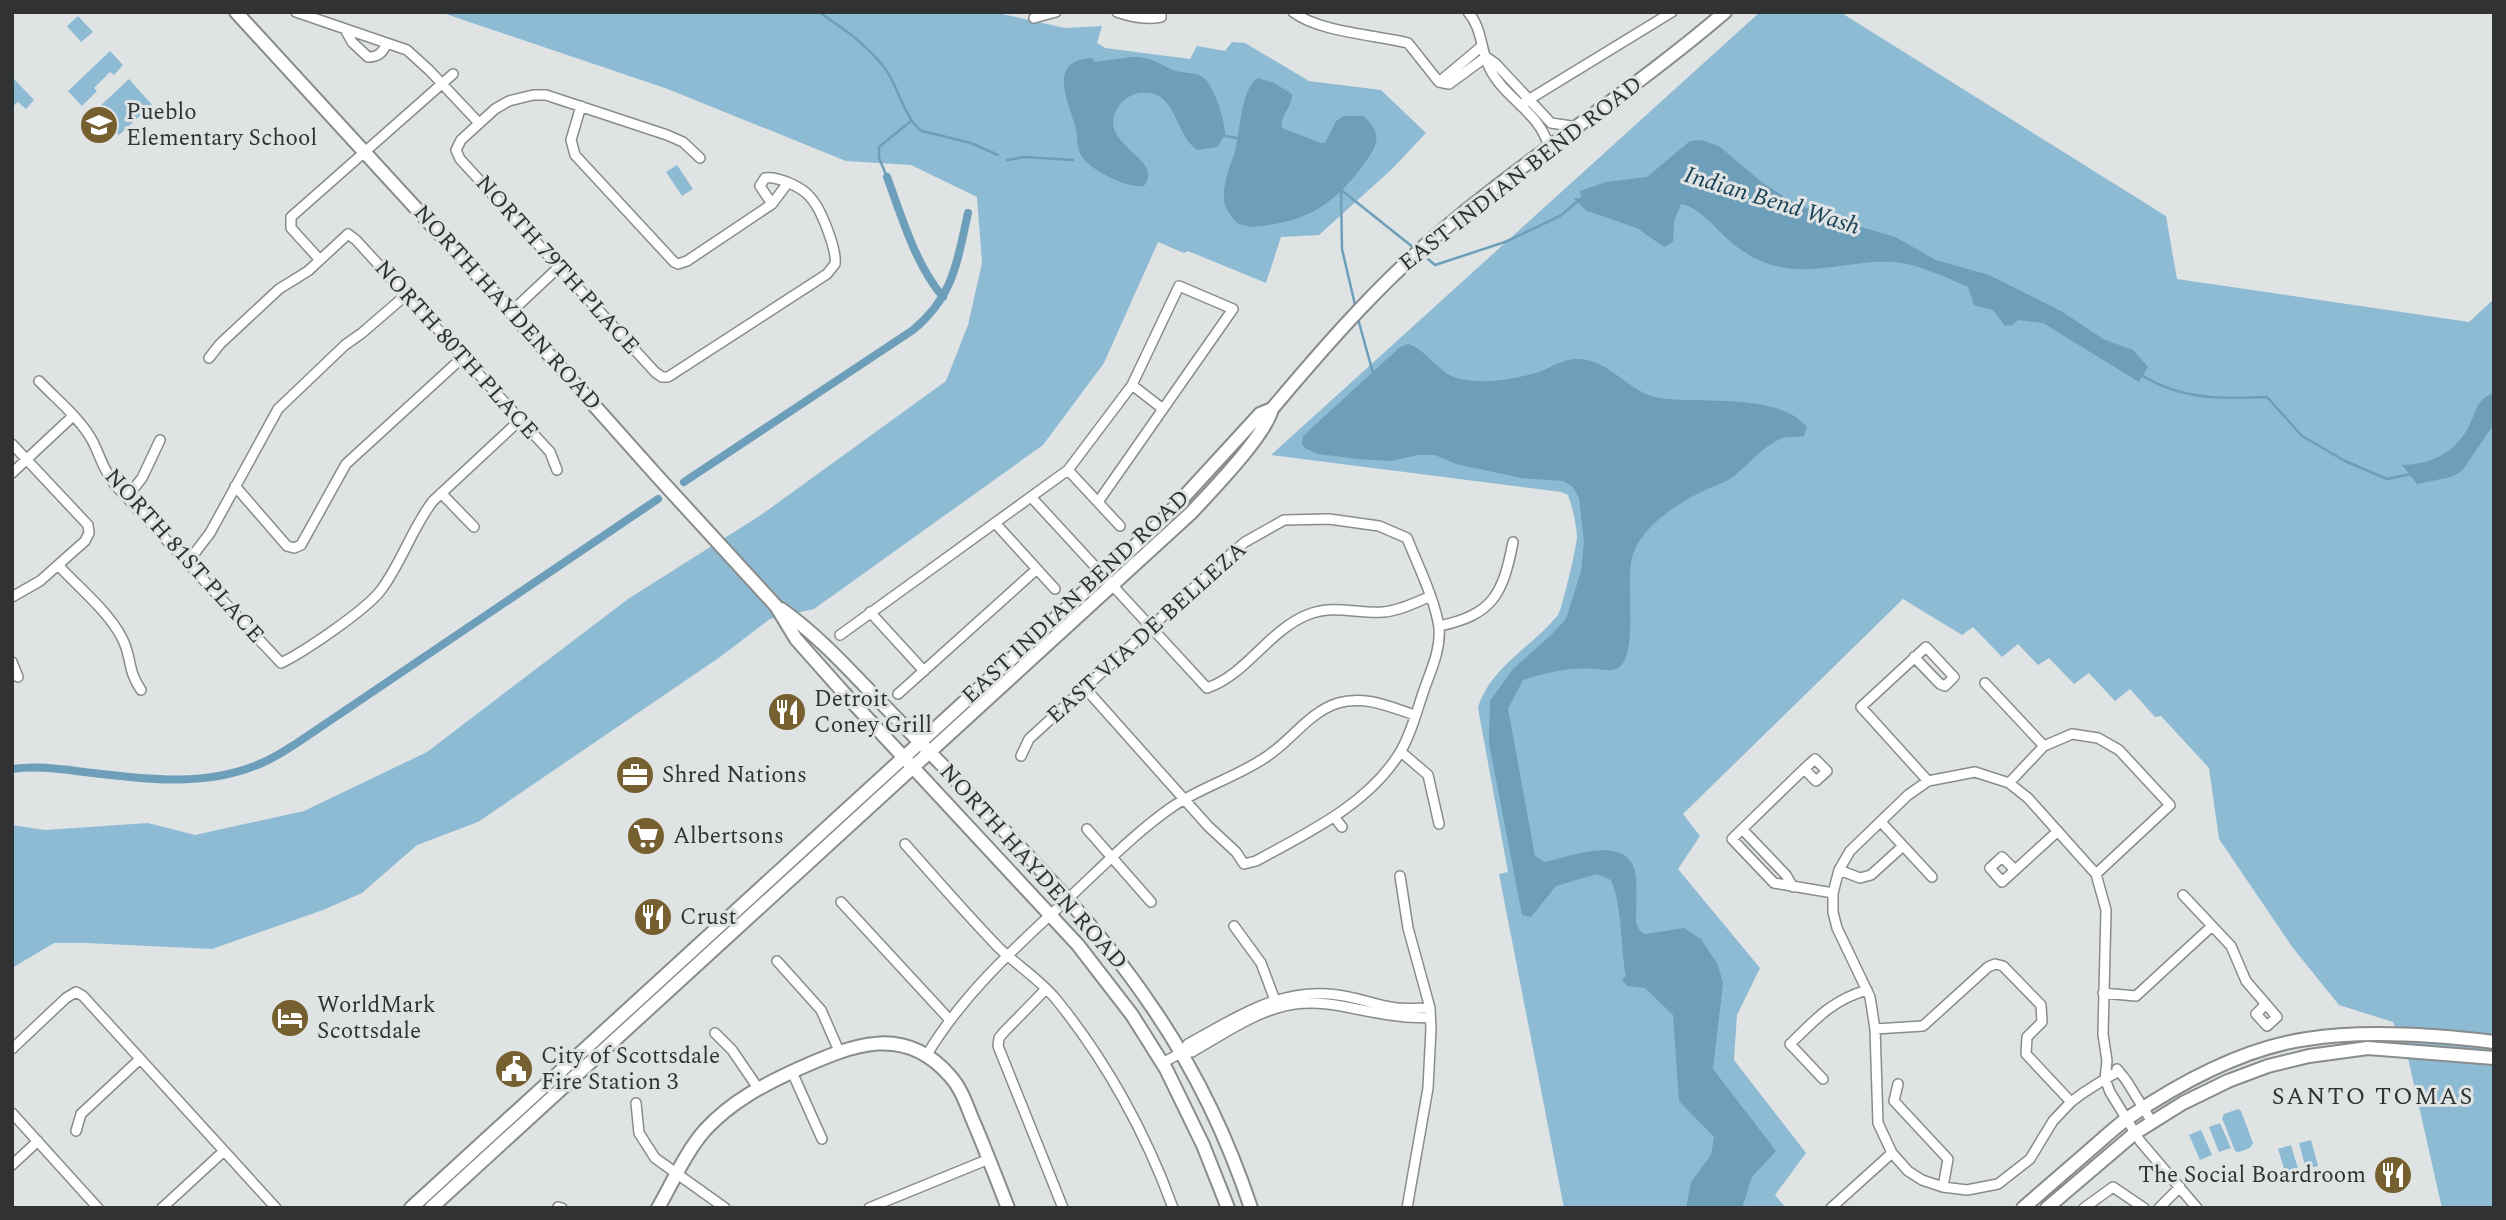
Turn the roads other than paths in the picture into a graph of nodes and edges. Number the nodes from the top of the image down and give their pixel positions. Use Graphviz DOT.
graph roads {
  1 [pos="236,12"];
  2 [pos="296,12"];
  3 [pos="1056,12"];
  4 [pos="1117,12"];
  5 [pos="1161,12"];
  6 [pos="1293,12"];
  7 [pos="1468,12"];
  8 [pos="1672,12"];
  9 [pos="1725,12"];
  10 [pos="1139,15"];
  11 [pos="1034,18"];
  12 [pos="345,29"];
  13 [pos="387,43"];
  14 [pos="1482,46"];
  15 [pos="1486,57"];
  16 [pos="1461,63"];
  17 [pos="1468,72"];
  18 [pos="453,74"];
  19 [pos="1439,82"];
  20 [pos="442,83"];
  21 [pos="1524,102"];
  22 [pos="582,106"];
  23 [pos="479,123"];
  24 [pos="1578,127"];
  25 [pos="1549,148"];
  26 [pos="364,151"];
  27 [pos="700,158"];
  28 [pos="787,184"];
  29 [pos="772,204"];
  30 [pos="320,260"];
  31 [pos="559,267"];
  32 [pos="406,295"];
  33 [pos="511,312"];
  34 [pos="209,358"];
  35 [pos="463,358"];
  36 [pos="39,381"];
  37 [pos="1132,385"];
  38 [pos="1163,409"];
  39 [pos="1272,409"];
  40 [pos="73,416"];
  41 [pos="520,420"];
  42 [pos="160,440"];
  43 [pos="12,444"];
  44 [pos="26,460"];
  45 [pos="557,470"];
  46 [pos="1069,470"];
  47 [pos="12,473"];
  48 [pos="235,486"];
  49 [pos="441,493"];
  50 [pos="127,497"];
  51 [pos="1032,498"];
  52 [pos="1098,502"];
  53 [pos="996,524"];
  54 [pos="1120,526"];
  55 [pos="474,527"];
  56 [pos="1513,542"];
  57 [pos="187,562"];
  58 [pos="59,566"];
  59 [pos="1037,569"];
  60 [pos="1103,575"];
  61 [pos="1113,585"];
  62 [pos="1055,589"];
  63 [pos="12,597"];
  64 [pos="1429,597"];
  65 [pos="776,606"];
  66 [pos="870,612"];
  67 [pos="1439,626"];
  68 [pos="1151,627"];
  69 [pos="841,635"];
  70 [pos="1914,657"];
  71 [pos="12,662"];
  72 [pos="924,671"];
  73 [pos="18,677"];
  74 [pos="1984,683"];
  75 [pos="1086,688"];
  76 [pos="141,690"];
  77 [pos="898,694"];
  78 [pos="1415,715"];
  79 [pos="919,742"];
  80 [pos="2044,746"];
  81 [pos="930,752"];
  82 [pos="1401,752"];
  83 [pos="1021,756"];
  84 [pos="903,757"];
  85 [pos="913,768"];
  86 [pos="1804,769"];
  87 [pos="1928,781"];
  88 [pos="2009,783"];
  89 [pos="1184,800"];
  90 [pos="1335,818"];
  91 [pos="1881,822"];
  92 [pos="1439,824"];
  93 [pos="1342,827"];
  94 [pos="1087,829"];
  95 [pos="1742,829"];
  96 [pos="2058,831"];
  97 [pos="905,844"];
  98 [pos="1903,846"];
  99 [pos="1113,857"];
  100 [pos="1839,870"];
  101 [pos="2015,870"];
  102 [pos="2096,874"];
  103 [pos="1400,876"];
  104 [pos="1932,877"];
  105 [pos="1793,887"];
  106 [pos="1833,893"];
  107 [pos="2183,895"];
  108 [pos="1068,899"];
  109 [pos="841,902"];
  110 [pos="1151,902"];
  111 [pos="1051,914"];
  112 [pos="1234,926"];
  113 [pos="2212,926"];
  114 [pos="1008,955"];
  115 [pos="777,961"];
  116 [pos="1046,989"];
  117 [pos="1867,990"];
  118 [pos="2103,993"];
  119 [pos="1276,1004"];
  120 [pos="2266,1004"];
  121 [pos="1430,1013"];
  122 [pos="949,1019"];
  123 [pos="1875,1029"];
  124 [pos="715,1033"];
  125 [pos="2356,1035"];
  126 [pos="2494,1042"];
  127 [pos="12,1049"];
  128 [pos="2358,1049"];
  129 [pos="839,1051"];
  130 [pos="1181,1053"];
  131 [pos="926,1056"];
  132 [pos="2494,1058"];
  133 [pos="140,1059"];
  134 [pos="2107,1061"];
  135 [pos="1162,1063"];
  136 [pos="2119,1071"];
  137 [pos="792,1072"];
  138 [pos="1823,1079"];
  139 [pos="2105,1079"];
  140 [pos="1898,1084"];
  141 [pos="758,1088"];
  142 [pos="2071,1102"];
  143 [pos="636,1103"];
  144 [pos="2144,1108"];
  145 [pos="12,1113"];
  146 [pos="2126,1119"];
  147 [pos="2152,1122"];
  148 [pos="76,1131"];
  149 [pos="2135,1133"];
  150 [pos="822,1139"];
  151 [pos="38,1141"];
  152 [pos="225,1151"];
  153 [pos="1892,1153"];
  154 [pos="989,1158"];
  155 [pos="12,1166"];
  156 [pos="677,1174"];
  157 [pos="1943,1186"];
  158 [pos="2180,1187"];
  159 [pos="98,1208"];
  160 [pos="162,1208"];
  161 [pos="276,1208"];
  162 [pos="411,1208"];
  163 [pos="431,1208"];
  164 [pos="658,1208"];
  165 [pos="725,1208"];
  166 [pos="869,1208"];
  167 [pos="1009,1208"];
  168 [pos="1063,1208"];
  169 [pos="1173,1208"];
  170 [pos="1228,1208"];
  171 [pos="1251,1208"];
  172 [pos="1407,1208"];
  173 [pos="1831,1208"];
  174 [pos="2023,1208"];
  175 [pos="2047,1208"];
  176 [pos="2084,1208"];
  177 [pos="2144,1208"];
  178 [pos="2159,1208"];
  179 [pos="2197,1208"];
  1 -- 26 [label="main road, NORTH HAYDEN ROAD"];
  2 -- 12 [label="street"];
  3 -- 11 [label="street"];
  4 -- 10 [label="street"];
  5 -- 10 [label="street"];
  6 -- 19 [label="street"];
  7 -- 14 [label="street"];
  8 -- 21 [label="street"];
  9 -- 24 [label="main road, EAST INDIAN BEND ROAD"];
  12 -- 13 [label="street"];
  12 -- 13 [label="street"];
  13 -- 20 [label="street"];
  14 -- 15 [label="street"];
  14 -- 16 [label="street"];
  15 -- 17 [label="street"];
  15 -- 21 [label="street"];
  16 -- 17 [label="street"];
  16 -- 19 [label="street"];
  17 -- 19 [label="street"];
  18 -- 20 [label="street"];
  20 -- 23 [label="street"];
  20 -- 26 [label="street"];
  21 -- 24 [label="street"];
  21 -- 25 [label="street"];
  22 -- 23 [label="street"];
  22 -- 27 [label="street"];
  22 -- 29 [label="street"];
  23 -- 31 [label="street, NORTH 79TH PLACE"];
  24 -- 25 [label="main road, EAST INDIAN BEND ROAD"];
  25 -- 39 [label="main road, EAST INDIAN BEND ROAD"];
  26 -- 30 [label="street"];
  26 -- 33 [label="main road, NORTH HAYDEN ROAD"];
  28 -- 29 [label="street"];
  28 -- 29 [label="street"];
  28 -- 31 [label="street, NORTH 79TH PLACE"];
  30 -- 32 [label="street, NORTH 80TH PLACE"];
  30 -- 34 [label="street"];
  31 -- 33 [label="street"];
  32 -- 35 [label="street, NORTH 80TH PLACE"];
  32 -- 48 [label="street"];
  33 -- 65 [label="main road, NORTH HAYDEN ROAD"];
  35 -- 41 [label="street, NORTH 80TH PLACE"];
  35 -- 48 [label="street"];
  36 -- 40 [label="street, NORTH 81ST PLACE"];
  37 -- 38 [label="street"];
  37 -- 38 [label="street"];
  37 -- 46 [label="street"];
  38 -- 52 [label="street"];
  39 -- 60 [label="main road, EAST INDIAN BEND ROAD"];
  39 -- 61 [label="main road, EAST INDIAN BEND ROAD"];
  40 -- 44 [label="street"];
  40 -- 50 [label="street, NORTH 81ST PLACE"];
  41 -- 45 [label="street, NORTH 80TH PLACE"];
  41 -- 49 [label="street"];
  42 -- 50 [label="street"];
  43 -- 44 [label="street"];
  44 -- 47 [label="street"];
  44 -- 58 [label="street"];
  46 -- 51 [label="street"];
  46 -- 52 [label="street"];
  48 -- 57 [label="street"];
  49 -- 55 [label="street"];
  49 -- 57 [label="street, NORTH 81ST PLACE"];
  50 -- 57 [label="street, NORTH 81ST PLACE"];
  51 -- 53 [label="street"];
  51 -- 60 [label="street"];
  52 -- 54 [label="street"];
  53 -- 59 [label="street"];
  53 -- 66 [label="street"];
  56 -- 67 [label="street"];
  58 -- 63 [label="street"];
  58 -- 76 [label="street"];
  59 -- 62 [label="street"];
  59 -- 72 [label="street"];
  60 -- 61 [label="street"];
  60 -- 79 [label="main road, EAST INDIAN BEND ROAD"];
  61 -- 68 [label="street"];
  61 -- 81 [label="main road, EAST INDIAN BEND ROAD"];
  64 -- 67 [label="street, EAST VIA DE BELLEZA"];
  64 -- 68 [label="street"];
  64 -- 68 [label="street, EAST VIA DE BELLEZA"];
  65 -- 79 [label="main road, NORTH HAYDEN ROAD"];
  65 -- 84 [label="main road, NORTH HAYDEN ROAD"];
  66 -- 69 [label="street"];
  66 -- 72 [label="street"];
  67 -- 78 [label="street"];
  68 -- 75 [label="street, EAST VIA DE BELLEZA"];
  70 -- 70 [label="street"];
  70 -- 87 [label="street"];
  71 -- 73 [label="street"];
  72 -- 77 [label="street"];
  74 -- 80 [label="street"];
  75 -- 83 [label="street, EAST VIA DE BELLEZA"];
  75 -- 89 [label="street"];
  78 -- 82 [label="street"];
  78 -- 89 [label="street"];
  79 -- 81 [label="main road, NORTH HAYDEN ROAD"];
  79 -- 84 [label="main road, EAST INDIAN BEND ROAD"];
  80 -- 88 [label="street"];
  80 -- 102 [label="street"];
  81 -- 85 [label="main road, EAST INDIAN BEND ROAD"];
  81 -- 108 [label="main road, NORTH HAYDEN ROAD"];
  82 -- 90 [label="street"];
  82 -- 92 [label="street"];
  84 -- 85 [label="main road, NORTH HAYDEN ROAD"];
  84 -- 162 [label="main road, EAST INDIAN BEND ROAD"];
  85 -- 111 [label="main road, NORTH HAYDEN ROAD"];
  85 -- 163 [label="main road, EAST INDIAN BEND ROAD"];
  86 -- 95 [label="street"];
  87 -- 88 [label="street"];
  87 -- 91 [label="street"];
  88 -- 96 [label="street"];
  89 -- 90 [label="street"];
  89 -- 99 [label="street"];
  90 -- 93 [label="street"];
  91 -- 98 [label="street"];
  91 -- 100 [label="street"];
  94 -- 99 [label="street"];
  95 -- 105 [label="street"];
  95 -- 105 [label="street"];
  96 -- 101 [label="street"];
  96 -- 102 [label="street"];
  97 -- 114 [label="street"];
  98 -- 100 [label="street"];
  98 -- 104 [label="street"];
  99 -- 108 [label="street"];
  99 -- 110 [label="street"];
  100 -- 106 [label="street"];
  102 -- 118 [label="street"];
  103 -- 121 [label="street"];
  105 -- 106 [label="street"];
  106 -- 117 [label="street"];
  107 -- 113 [label="street"];
  108 -- 111 [label="street"];
  108 -- 130 [label="main road, NORTH HAYDEN ROAD"];
  109 -- 122 [label="street"];
  111 -- 114 [label="street"];
  111 -- 135 [label="main road, NORTH HAYDEN ROAD"];
  112 -- 119 [label="street"];
  113 -- 118 [label="street"];
  113 -- 120 [label="street"];
  114 -- 116 [label="street"];
  114 -- 122 [label="street"];
  115 -- 129 [label="street"];
  116 -- 168 [label="street"];
  116 -- 169 [label="street"];
  117 -- 123 [label="street"];
  117 -- 138 [label="street"];
  118 -- 134 [label="street"];
  119 -- 121 [label="street"];
  119 -- 130 [label="street"];
  121 -- 172 [label="street"];
  122 -- 131 [label="street"];
  123 -- 142 [label="street"];
  123 -- 153 [label="street"];
  124 -- 141 [label="street"];
  125 -- 126 [label="main road"];
  125 -- 128 [label="main road"];
  125 -- 144 [label="main road"];
  127 -- 133 [label="street"];
  128 -- 132 [label="main road"];
  128 -- 147 [label="main road"];
  129 -- 131 [label="main road"];
  129 -- 137 [label="main road"];
  130 -- 135 [label="street"];
  130 -- 171 [label="main road, NORTH HAYDEN ROAD"];
  131 -- 154 [label="main road"];
  133 -- 148 [label="street"];
  133 -- 152 [label="street"];
  134 -- 136 [label="street"];
  134 -- 139 [label="street"];
  135 -- 170 [label="main road, NORTH HAYDEN ROAD"];
  136 -- 139 [label="street"];
  136 -- 144 [label="street"];
  137 -- 141 [label="main road"];
  137 -- 150 [label="street"];
  139 -- 142 [label="street"];
  139 -- 146 [label="street"];
  140 -- 157 [label="street"];
  141 -- 156 [label="main road"];
  142 -- 157 [label="street"];
  143 -- 156 [label="street"];
  144 -- 146 [label="main road"];
  144 -- 147 [label="street"];
  145 -- 151 [label="street"];
  146 -- 149 [label="street"];
  146 -- 174 [label="main road"];
  147 -- 149 [label="main road"];
  149 -- 158 [label="street"];
  149 -- 175 [label="main road"];
  151 -- 155 [label="street"];
  151 -- 159 [label="street"];
  152 -- 160 [label="street"];
  152 -- 161 [label="street"];
  153 -- 157 [label="street"];
  153 -- 173 [label="street"];
  154 -- 166 [label="street"];
  154 -- 167 [label="main road"];
  156 -- 164 [label="main road"];
  156 -- 165 [label="street"];
  158 -- 178 [label="street"];
  158 -- 179 [label="street"];
  176 -- 177 [label="street"];
}
